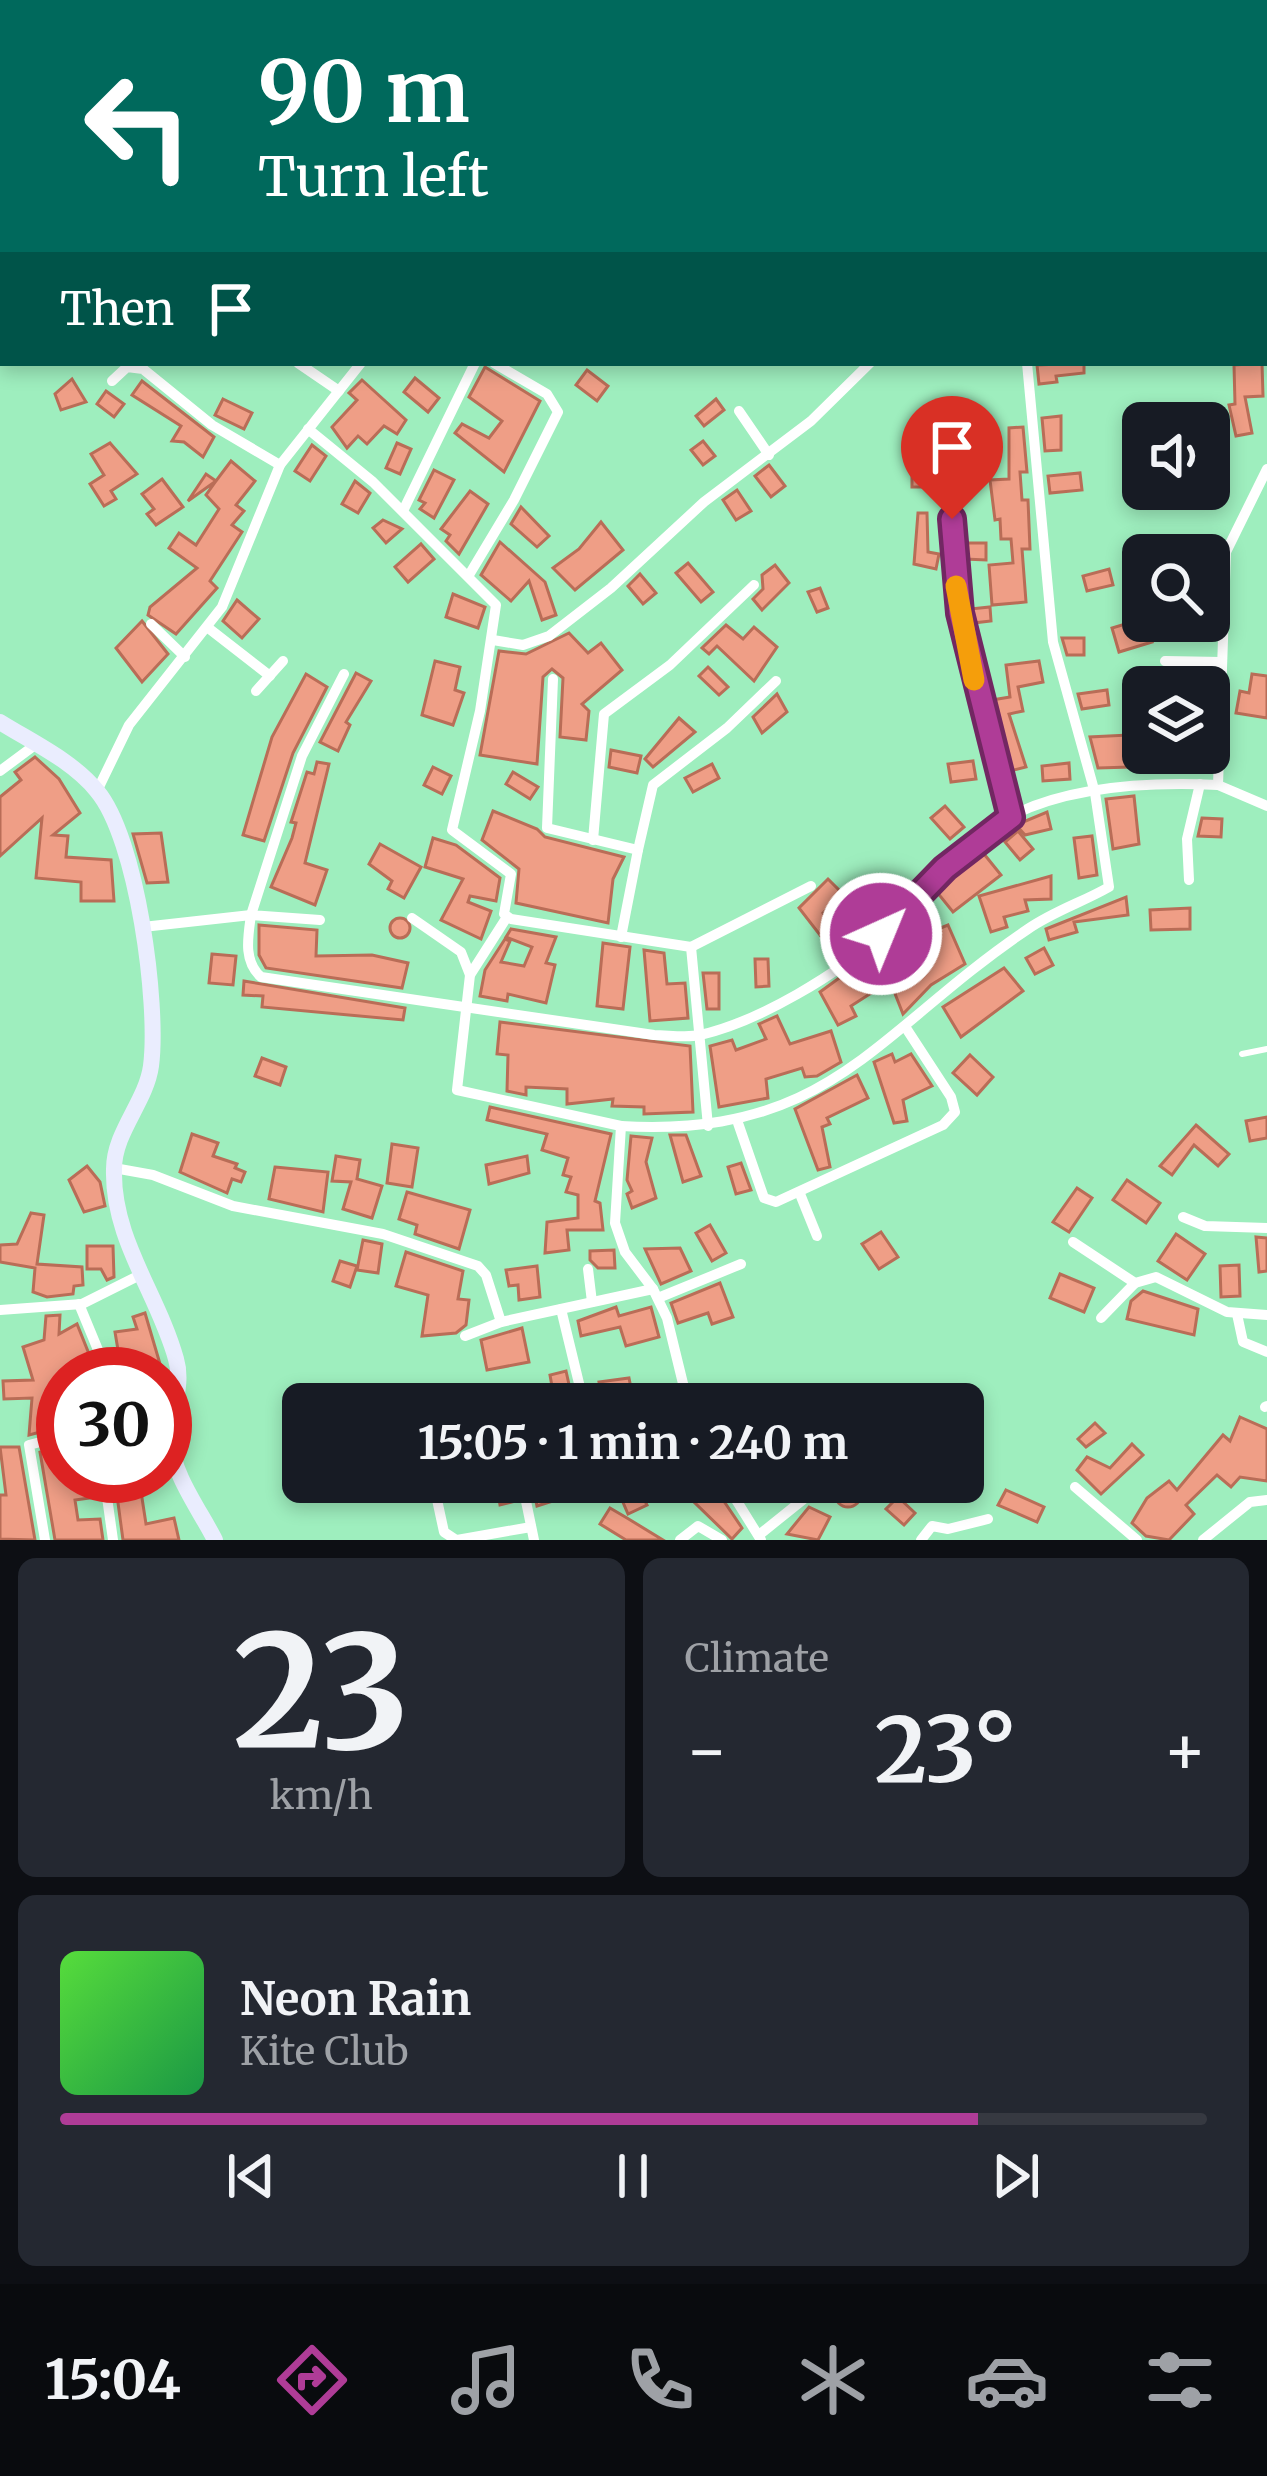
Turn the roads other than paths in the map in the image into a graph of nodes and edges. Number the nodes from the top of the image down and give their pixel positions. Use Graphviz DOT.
graph roads {
  1 [pos="302,366"];
  2 [pos="359,366"];
  3 [pos="474,366"];
  4 [pos="499,366"];
  5 [pos="867,366"];
  6 [pos="1027,366"];
  7 [pos="112,381"];
  8 [pos="339,391"];
  9 [pos="739,411"];
  10 [pos="308,429"];
  11 [pos="769,455"];
  12 [pos="280,465"];
  13 [pos="1267,469"];
  14 [pos="952,494"];
  15 [pos="403,511"];
  16 [pos="469,574"];
  17 [pos="754,585"];
  18 [pos="151,624"];
  19 [pos="207,627"];
  20 [pos="493,640"];
  21 [pos="185,657"];
  22 [pos="283,661"];
  23 [pos="1165,662"];
  24 [pos="1220,662"];
  25 [pos="344,674"];
  26 [pos="270,676"];
  27 [pos="554,679"];
  28 [pos="776,681"];
  29 [pos="256,691"];
  30 [pos="0,722"];
  31 [pos="35,745"];
  32 [pos="0,771"];
  33 [pos="1200,784"];
  34 [pos="1218,785"];
  35 [pos="98,791"];
  36 [pos="1095,793"];
  37 [pos="1267,806"];
  38 [pos="1011,817"];
  39 [pos="592,840"];
  40 [pos="638,850"];
  41 [pos="1189,880"];
  42 [pos="811,886"];
  43 [pos="250,915"];
  44 [pos="507,917"];
  45 [pos="412,918"];
  46 [pos="320,920"];
  47 [pos="143,927"];
  48 [pos="621,937"];
  49 [pos="691,947"];
  50 [pos="470,975"];
  51 [pos="464,1007"];
  52 [pos="906,1028"];
  53 [pos="699,1035"];
  54 [pos="1267,1049"];
  55 [pos="1242,1054"];
  56 [pos="738,1123"];
  57 [pos="621,1126"];
  58 [pos="709,1126"];
  59 [pos="114,1168"];
  60 [pos="800,1194"];
  61 [pos="1183,1217"];
  62 [pos="1267,1228"];
  63 [pos="817,1237"];
  64 [pos="1073,1242"];
  65 [pos="741,1264"];
  66 [pos="588,1269"];
  67 [pos="140,1275"];
  68 [pos="1135,1283"];
  69 [pos="656,1294"];
  70 [pos="592,1302"];
  71 [pos="79,1304"];
  72 [pos="561,1309"];
  73 [pos="0,1310"];
  74 [pos="1237,1314"];
  75 [pos="1267,1315"];
  76 [pos="1101,1318"];
  77 [pos="501,1322"];
  78 [pos="465,1336"];
  79 [pos="97,1347"];
  80 [pos="1267,1352"];
  81 [pos="579,1383"];
  82 [pos="683,1383"];
  83 [pos="36,1443"];
  84 [pos="36,1487"];
  85 [pos="1076,1487"];
  86 [pos="1267,1500"];
  87 [pos="39,1503"];
  88 [pos="108,1503"];
  89 [pos="439,1503"];
  90 [pos="526,1503"];
  91 [pos="738,1503"];
  92 [pos="801,1503"];
  93 [pos="988,1519"];
  94 [pos="532,1534"];
  95 [pos="760,1538"];
  96 [pos="451,1539"];
  97 [pos="45,1540"];
  98 [pos="113,1540"];
  99 [pos="215,1540"];
  100 [pos="680,1540"];
  101 [pos="722,1540"];
  102 [pos="921,1540"];
  103 [pos="1137,1540"];
  104 [pos="1202,1540"];
  1 -- 8 [label="street"];
  2 -- 8 [label="street"];
  3 -- 15 [label="street"];
  4 -- 16 [label="street"];
  5 -- 11 [label="street"];
  6 -- 36 [label="street"];
  7 -- 12 [label="street"];
  8 -- 10 [label="street"];
  9 -- 11 [label="street"];
  10 -- 12 [label="street"];
  10 -- 15 [label="street"];
  11 -- 20 [label="street"];
  12 -- 19 [label="street"];
  13 -- 24 [label="street"];
  14 -- 38 [label="street"];
  15 -- 16 [label="street"];
  16 -- 20 [label="street"];
  17 -- 39 [label="street"];
  18 -- 21 [label="street"];
  19 -- 21 [label="street"];
  19 -- 26 [label="street"];
  20 -- 44 [label="street"];
  21 -- 35 [label="street"];
  22 -- 26 [label="street"];
  23 -- 24 [label="street"];
  24 -- 34 [label="street"];
  25 -- 43 [label="street"];
  26 -- 29 [label="street"];
  27 -- 39 [label="street"];
  28 -- 40 [label="street"];
  30 -- 31 [label="street"];
  31 -- 32 [label="street"];
  31 -- 35 [label="street"];
  33 -- 34 [label="street"];
  33 -- 36 [label="street"];
  33 -- 41 [label="street"];
  34 -- 37 [label="street"];
  35 -- 47 [label="street"];
  36 -- 38 [label="street"];
  36 -- 52 [label="street"];
  38 -- 53 [label="street"];
  39 -- 40 [label="street"];
  40 -- 48 [label="street"];
  42 -- 49 [label="street"];
  43 -- 46 [label="street"];
  43 -- 47 [label="street"];
  43 -- 51 [label="street"];
  44 -- 48 [label="street"];
  44 -- 50 [label="street"];
  45 -- 50 [label="street"];
  47 -- 59 [label="street"];
  48 -- 49 [label="street"];
  49 -- 53 [label="street"];
  50 -- 51 [label="street"];
  51 -- 53 [label="street"];
  51 -- 57 [label="street"];
  52 -- 56 [label="street"];
  52 -- 60 [label="street"];
  53 -- 58 [label="street"];
  54 -- 55 [label="lane"];
  56 -- 58 [label="street"];
  56 -- 60 [label="street"];
  57 -- 58 [label="street"];
  57 -- 69 [label="street"];
  59 -- 67 [label="street"];
  59 -- 77 [label="street"];
  60 -- 63 [label="street"];
  61 -- 62 [label="street"];
  64 -- 68 [label="street"];
  65 -- 69 [label="street"];
  66 -- 70 [label="street"];
  67 -- 71 [label="street"];
  67 -- 99 [label="street"];
  68 -- 74 [label="street"];
  68 -- 76 [label="street"];
  69 -- 70 [label="street"];
  69 -- 82 [label="street"];
  70 -- 72 [label="street"];
  71 -- 73 [label="street"];
  71 -- 79 [label="street"];
  72 -- 77 [label="street"];
  72 -- 81 [label="street"];
  74 -- 75 [label="street"];
  74 -- 80 [label="street"];
  77 -- 78 [label="street"];
  83 -- 84 [label="street"];
  85 -- 103 [label="street"];
  86 -- 104 [label="street"];
  87 -- 97 [label="street"];
  88 -- 98 [label="street"];
  89 -- 96 [label="street"];
  90 -- 94 [label="street"];
  91 -- 95 [label="street"];
  92 -- 95 [label="street"];
  93 -- 102 [label="street"];
  94 -- 96 [label="street"];
  100 -- 101 [label="street"];
}
